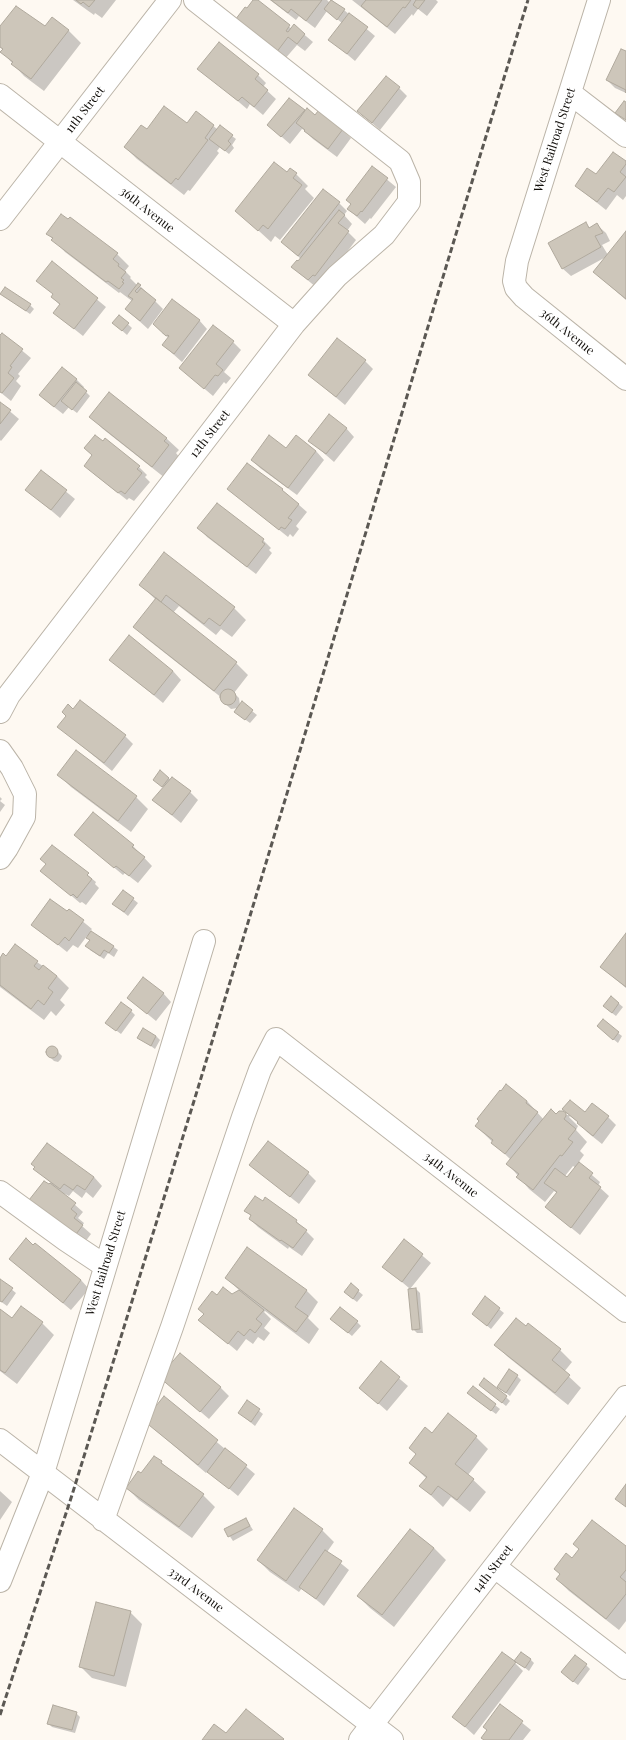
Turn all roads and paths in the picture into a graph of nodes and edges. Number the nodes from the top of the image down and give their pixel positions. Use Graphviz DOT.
graph roads {
  1 [pos="170,0"];
  2 [pos="195,0"];
  3 [pos="599,0"];
  4 [pos="570,93"];
  5 [pos="0,95"];
  6 [pos="626,136"];
  7 [pos="60,142"];
  8 [pos="0,219"];
  9 [pos="514,281"];
  10 [pos="294,324"];
  11 [pos="626,379"];
  12 [pos="0,712"];
  13 [pos="0,752"];
  14 [pos="0,858"];
  15 [pos="204,941"];
  16 [pos="0,1192"];
  17 [pos="105,1266"];
  18 [pos="626,1311"];
  19 [pos="626,1397"];
  20 [pos="0,1440"];
  21 [pos="43,1473"];
  22 [pos="103,1520"];
  23 [pos="494,1567"];
  24 [pos="0,1581"];
  25 [pos="626,1668"];
  26 [pos="366,1732"];
  27 [pos="392,1740"];
  1 -- 7 [label="street, 11th Street"];
  2 -- 10 [label="street, 12th Street"];
  3 -- 4 [label="street, West Railroad Street"];
  4 -- 6 [label="street"];
  4 -- 9 [label="street, West Railroad Street"];
  5 -- 7 [label="street, 36th Avenue"];
  7 -- 8 [label="street, 11th Street"];
  7 -- 10 [label="street, 36th Avenue"];
  9 -- 11 [label="street, 36th Avenue"];
  10 -- 12 [label="street, 12th Street"];
  13 -- 14 [label="street"];
  15 -- 17 [label="street, West Railroad Street"];
  16 -- 17 [label="street"];
  17 -- 21 [label="street, West Railroad Street"];
  18 -- 22 [label="street, 34th Avenue"];
  19 -- 23 [label="street, 14th Street"];
  20 -- 21 [label="street, 33rd Avenue"];
  21 -- 22 [label="street, 33rd Avenue"];
  21 -- 24 [label="street, West Railroad Street"];
  22 -- 26 [label="street, 33rd Avenue"];
  23 -- 25 [label="street"];
  23 -- 26 [label="street, 14th Street"];
  26 -- 27 [label="street, 33rd Avenue"];
}
